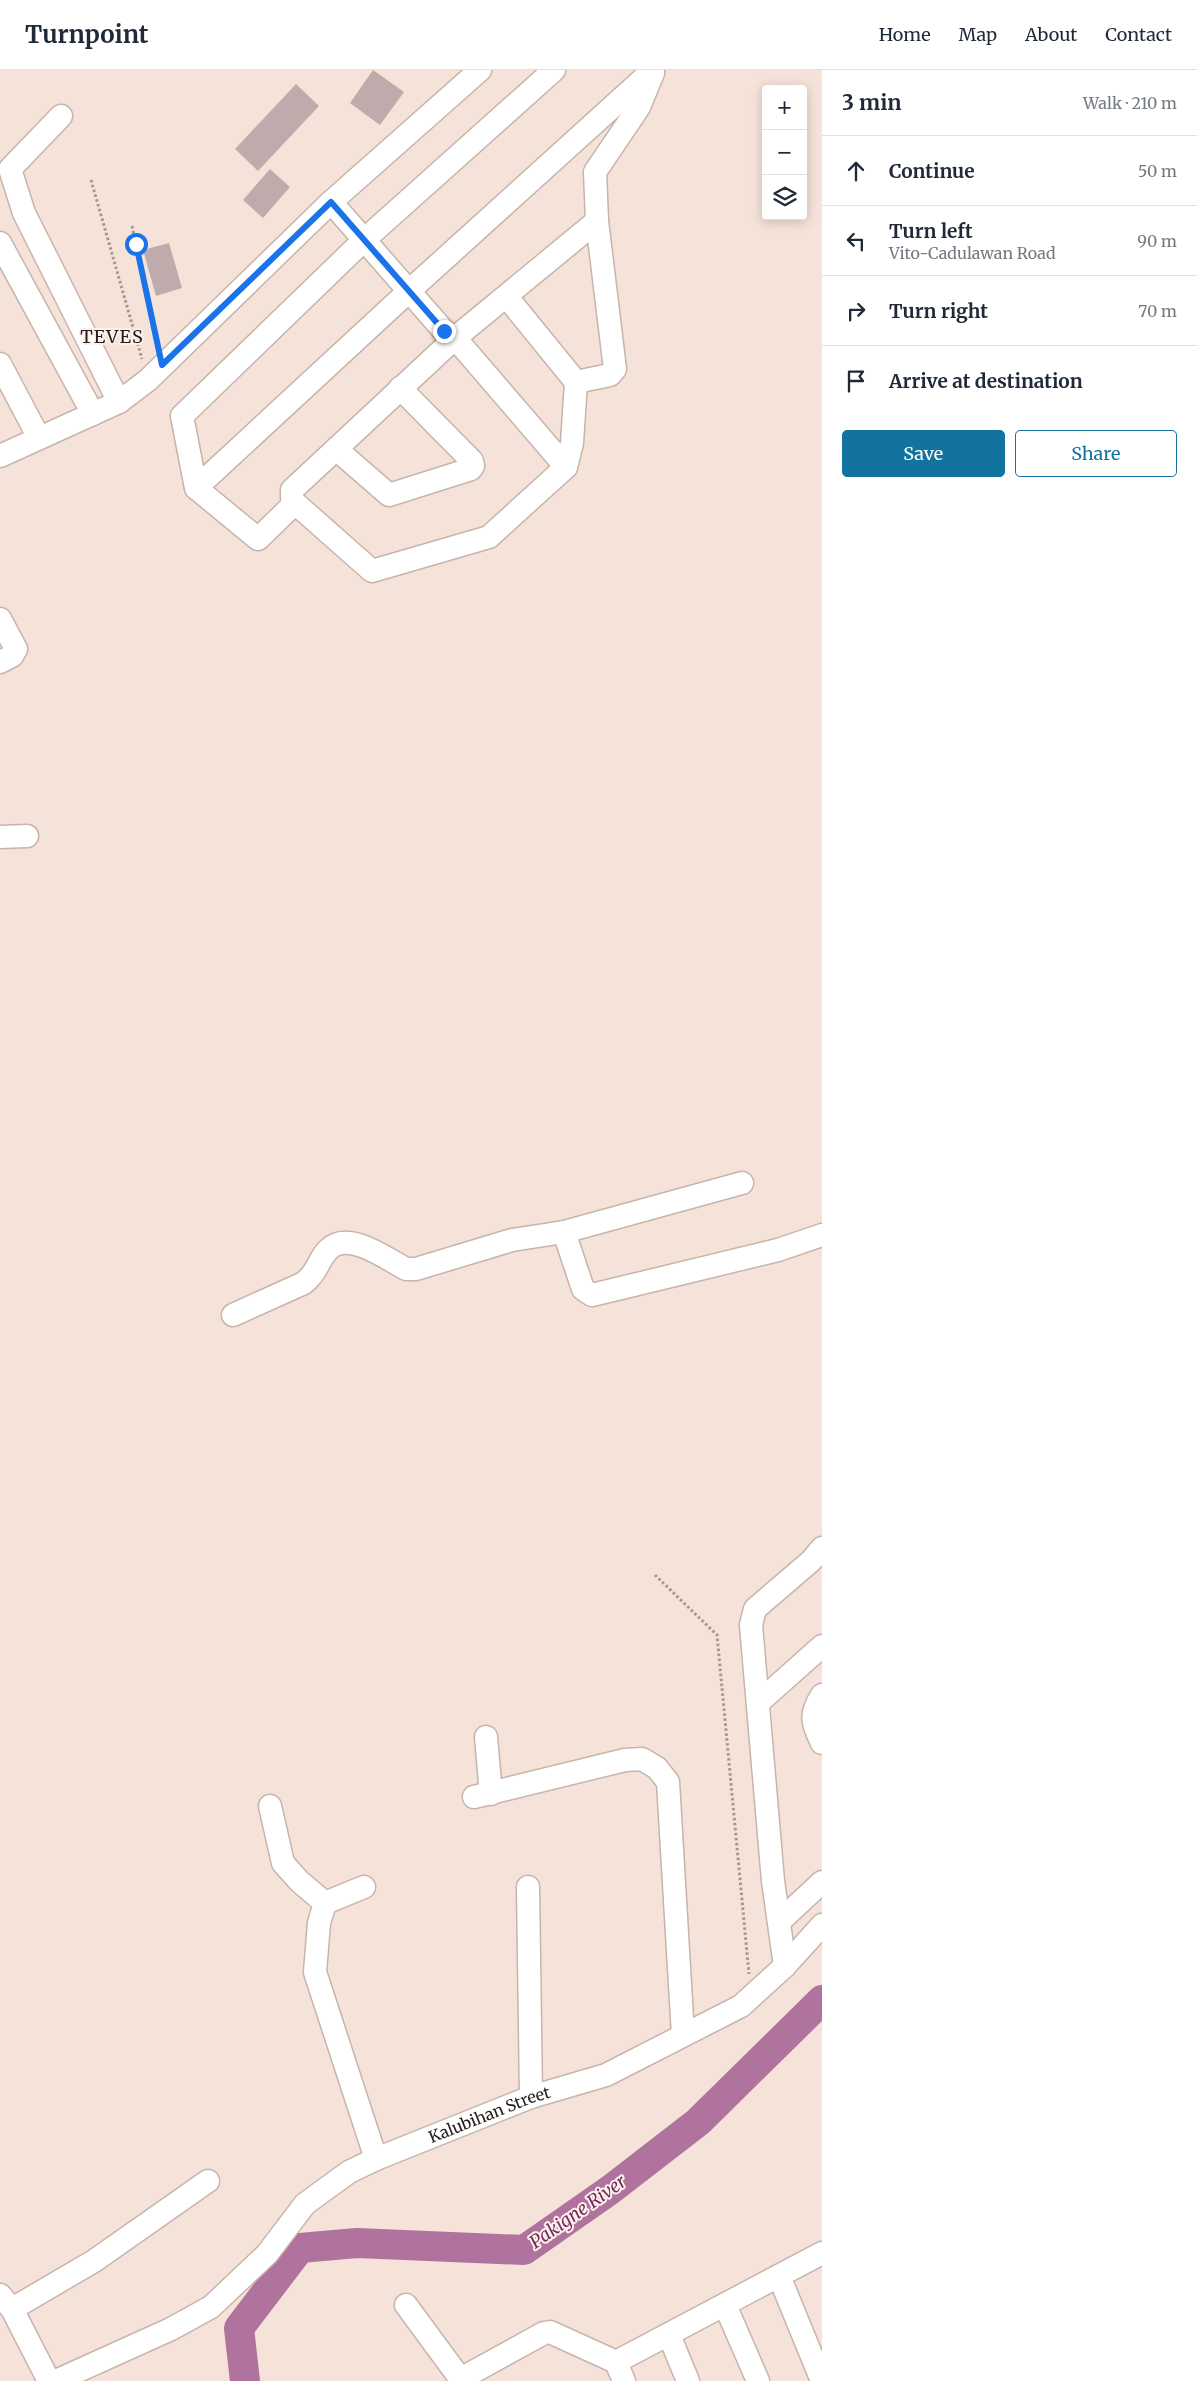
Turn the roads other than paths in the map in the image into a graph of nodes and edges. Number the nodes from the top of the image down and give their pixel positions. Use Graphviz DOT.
graph roads {
  1 [pos="480,70"];
  2 [pos="554,70"];
  3 [pos="654,70"];
  4 [pos="61,116"];
  5 [pos="336,198"];
  6 [pos="597,221"];
  7 [pos="369,236"];
  8 [pos="0,243"];
  9 [pos="413,287"];
  10 [pos="506,296"];
  11 [pos="455,338"];
  12 [pos="0,364"];
  13 [pos="576,382"];
  14 [pos="400,388"];
  15 [pos="119,402"];
  16 [pos="93,414"];
  17 [pos="39,438"];
  18 [pos="336,449"];
  19 [pos="0,456"];
  20 [pos="566,467"];
  21 [pos="196,488"];
  22 [pos="295,503"];
  23 [pos="0,619"];
  24 [pos="0,662"];
  25 [pos="27,836"];
  26 [pos="0,837"];
  27 [pos="742,1183"];
  28 [pos="564,1232"];
  29 [pos="822,1235"];
  30 [pos="233,1315"];
  31 [pos="818,1562"];
  32 [pos="822,1646"];
  33 [pos="822,1695"];
  34 [pos="758,1703"];
  35 [pos="486,1736"];
  36 [pos="822,1743"];
  37 [pos="270,1806"];
  38 [pos="822,1882"];
  39 [pos="364,1887"];
  40 [pos="528,1887"];
  41 [pos="325,1903"];
  42 [pos="778,1922"];
  43 [pos="822,1925"];
  44 [pos="785,1966"];
  45 [pos="683,2035"];
  46 [pos="532,2097"];
  47 [pos="376,2159"];
  48 [pos="208,2181"];
  49 [pos="822,2253"];
  50 [pos="779,2276"];
  51 [pos="6,2302"];
  52 [pos="406,2305"];
  53 [pos="725,2305"];
  54 [pos="669,2335"];
  55 [pos="620,2371"];
  56 [pos="822,2380"];
  57 [pos="49,2381"];
  58 [pos="56,2381"];
  59 [pos="688,2381"];
  60 [pos="758,2381"];
  1 -- 5 [label="street"];
  2 -- 7 [label="street"];
  3 -- 6 [label="street"];
  3 -- 9 [label="street"];
  4 -- 15 [label="street"];
  5 -- 7 [label="street"];
  5 -- 15 [label="street"];
  6 -- 10 [label="street"];
  6 -- 13 [label="street"];
  7 -- 9 [label="street"];
  7 -- 21 [label="street"];
  8 -- 16 [label="street"];
  9 -- 11 [label="street"];
  9 -- 21 [label="street"];
  10 -- 11 [label="street"];
  10 -- 13 [label="street"];
  11 -- 14 [label="street"];
  11 -- 20 [label="street"];
  12 -- 17 [label="street"];
  13 -- 20 [label="street"];
  14 -- 18 [label="street"];
  14 -- 18 [label="street"];
  15 -- 16 [label="street"];
  16 -- 17 [label="street"];
  17 -- 19 [label="street"];
  18 -- 22 [label="street"];
  20 -- 22 [label="street"];
  21 -- 22 [label="street"];
  23 -- 24 [label="street"];
  25 -- 26 [label="street"];
  27 -- 28 [label="street"];
  28 -- 29 [label="street"];
  28 -- 30 [label="street"];
  31 -- 34 [label="street"];
  32 -- 34 [label="street"];
  33 -- 36 [label="street"];
  34 -- 42 [label="street"];
  35 -- 45 [label="street"];
  37 -- 41 [label="street"];
  38 -- 42 [label="street"];
  39 -- 41 [label="street"];
  40 -- 46 [label="street"];
  41 -- 47 [label="street"];
  42 -- 44 [label="street"];
  43 -- 44 [label="street, Kalubihan Street"];
  44 -- 45 [label="street, Kalubihan Street"];
  45 -- 46 [label="street, Kalubihan Street"];
  46 -- 47 [label="street, Kalubihan Street"];
  47 -- 58 [label="street, Kalubihan Street"];
  48 -- 51 [label="street"];
  49 -- 50 [label="street"];
  50 -- 53 [label="street"];
  50 -- 56 [label="street"];
  51 -- 57 [label="street"];
  52 -- 55 [label="street"];
  53 -- 54 [label="street"];
  53 -- 60 [label="street"];
  54 -- 55 [label="street"];
  54 -- 59 [label="street"];
}
